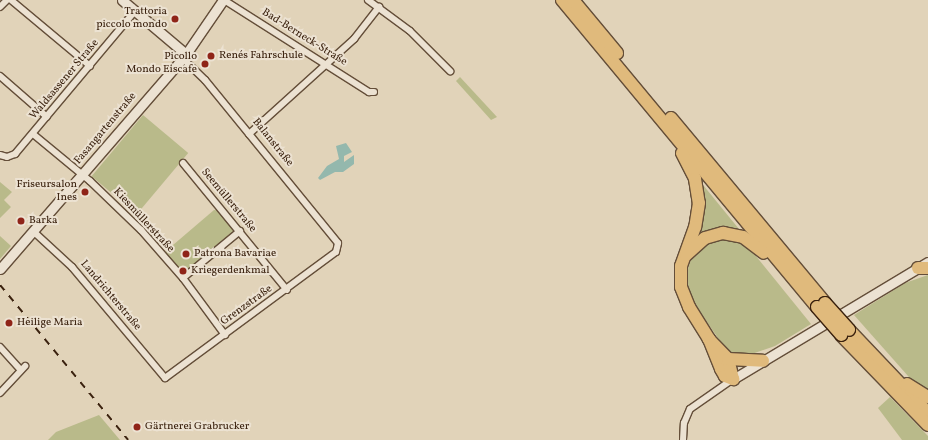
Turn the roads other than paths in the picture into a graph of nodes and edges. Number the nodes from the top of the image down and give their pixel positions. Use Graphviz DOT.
graph roads {
  1 [pos="7,0"];
  2 [pos="11,0"];
  3 [pos="122,0"];
  4 [pos="223,0"];
  5 [pos="368,0"];
  6 [pos="562,0"];
  7 [pos="573,0"];
  8 [pos="0,7"];
  9 [pos="379,7"];
  10 [pos="135,11"];
  11 [pos="184,56"];
  12 [pos="327,64"];
  13 [pos="90,66"];
  14 [pos="450,71"];
  15 [pos="0,76"];
  16 [pos="374,92"];
  17 [pos="48,117"];
  18 [pos="670,129"];
  19 [pos="33,134"];
  20 [pos="249,134"];
  21 [pos="0,155"];
  22 [pos="183,163"];
  23 [pos="82,176"];
  24 [pos="240,231"];
  25 [pos="34,232"];
  26 [pos="339,247"];
  27 [pos="684,257"];
  28 [pos="925,266"];
  29 [pos="0,269"];
  30 [pos="182,278"];
  31 [pos="793,278"];
  32 [pos="287,290"];
  33 [pos="821,305"];
  34 [pos="845,332"];
  35 [pos="225,335"];
  36 [pos="709,339"];
  37 [pos="0,346"];
  38 [pos="866,348"];
  39 [pos="728,359"];
  40 [pos="763,361"];
  41 [pos="165,378"];
  42 [pos="733,379"];
  43 [pos="0,393"];
  44 [pos="928,397"];
  45 [pos="928,413"];
  46 [pos="928,425"];
  47 [pos="683,440"];
  1 -- 8 [label="street"];
  2 -- 13 [label="street"];
  3 -- 10 [label="street, Balanstraße"];
  4 -- 11 [label="street, Fasangartenstraße"];
  4 -- 12 [label="street, Bad-Berneck-Straße"];
  5 -- 9 [label="street"];
  6 -- 18 [label="highway"];
  7 -- 33 [label="highway"];
  9 -- 12 [label="street"];
  9 -- 14 [label="street"];
  10 -- 11 [label="street, Balanstraße"];
  10 -- 13 [label="street, Waldsassener Straße"];
  11 -- 20 [label="street, Balanstraße"];
  11 -- 23 [label="street, Fasangartenstraße"];
  12 -- 16 [label="street, Bad-Berneck-Straße"];
  12 -- 20 [label="street"];
  13 -- 17 [label="street, Waldsassener Straße"];
  15 -- 17 [label="street"];
  17 -- 19 [label="street, Waldsassener Straße"];
  18 -- 27 [label="highway"];
  18 -- 31 [label="highway"];
  19 -- 21 [label="street, Waldsassener Straße"];
  19 -- 23 [label="street, Kiesmüllerstraße"];
  20 -- 26 [label="street, Balanstraße"];
  22 -- 24 [label="street, Seemüllerstraße"];
  23 -- 25 [label="street, Fasangartenstraße"];
  23 -- 30 [label="street, Kiesmüllerstraße"];
  24 -- 30 [label="street"];
  24 -- 32 [label="street, Seemüllerstraße"];
  25 -- 29 [label="street, Fasangartenstraße"];
  25 -- 41 [label="street, Landrichterstraße"];
  26 -- 32 [label="street, Grenzstraße"];
  27 -- 31 [label="highway"];
  27 -- 36 [label="highway"];
  28 -- 40 [label="street"];
  30 -- 35 [label="street, Kiesmüllerstraße"];
  31 -- 33 [label="highway"];
  32 -- 35 [label="street, Grenzstraße"];
  33 -- 34 [label="highway, bridge"];
  34 -- 38 [label="highway"];
  34 -- 46 [label="highway"];
  35 -- 41 [label="street, Grenzstraße"];
  36 -- 39 [label="highway"];
  36 -- 42 [label="highway"];
  37 -- 43 [label="street"];
  38 -- 44 [label="highway"];
  38 -- 45 [label="highway"];
  39 -- 40 [label="highway"];
  39 -- 42 [label="highway"];
  40 -- 42 [label="street"];
  42 -- 47 [label="street"];
}
